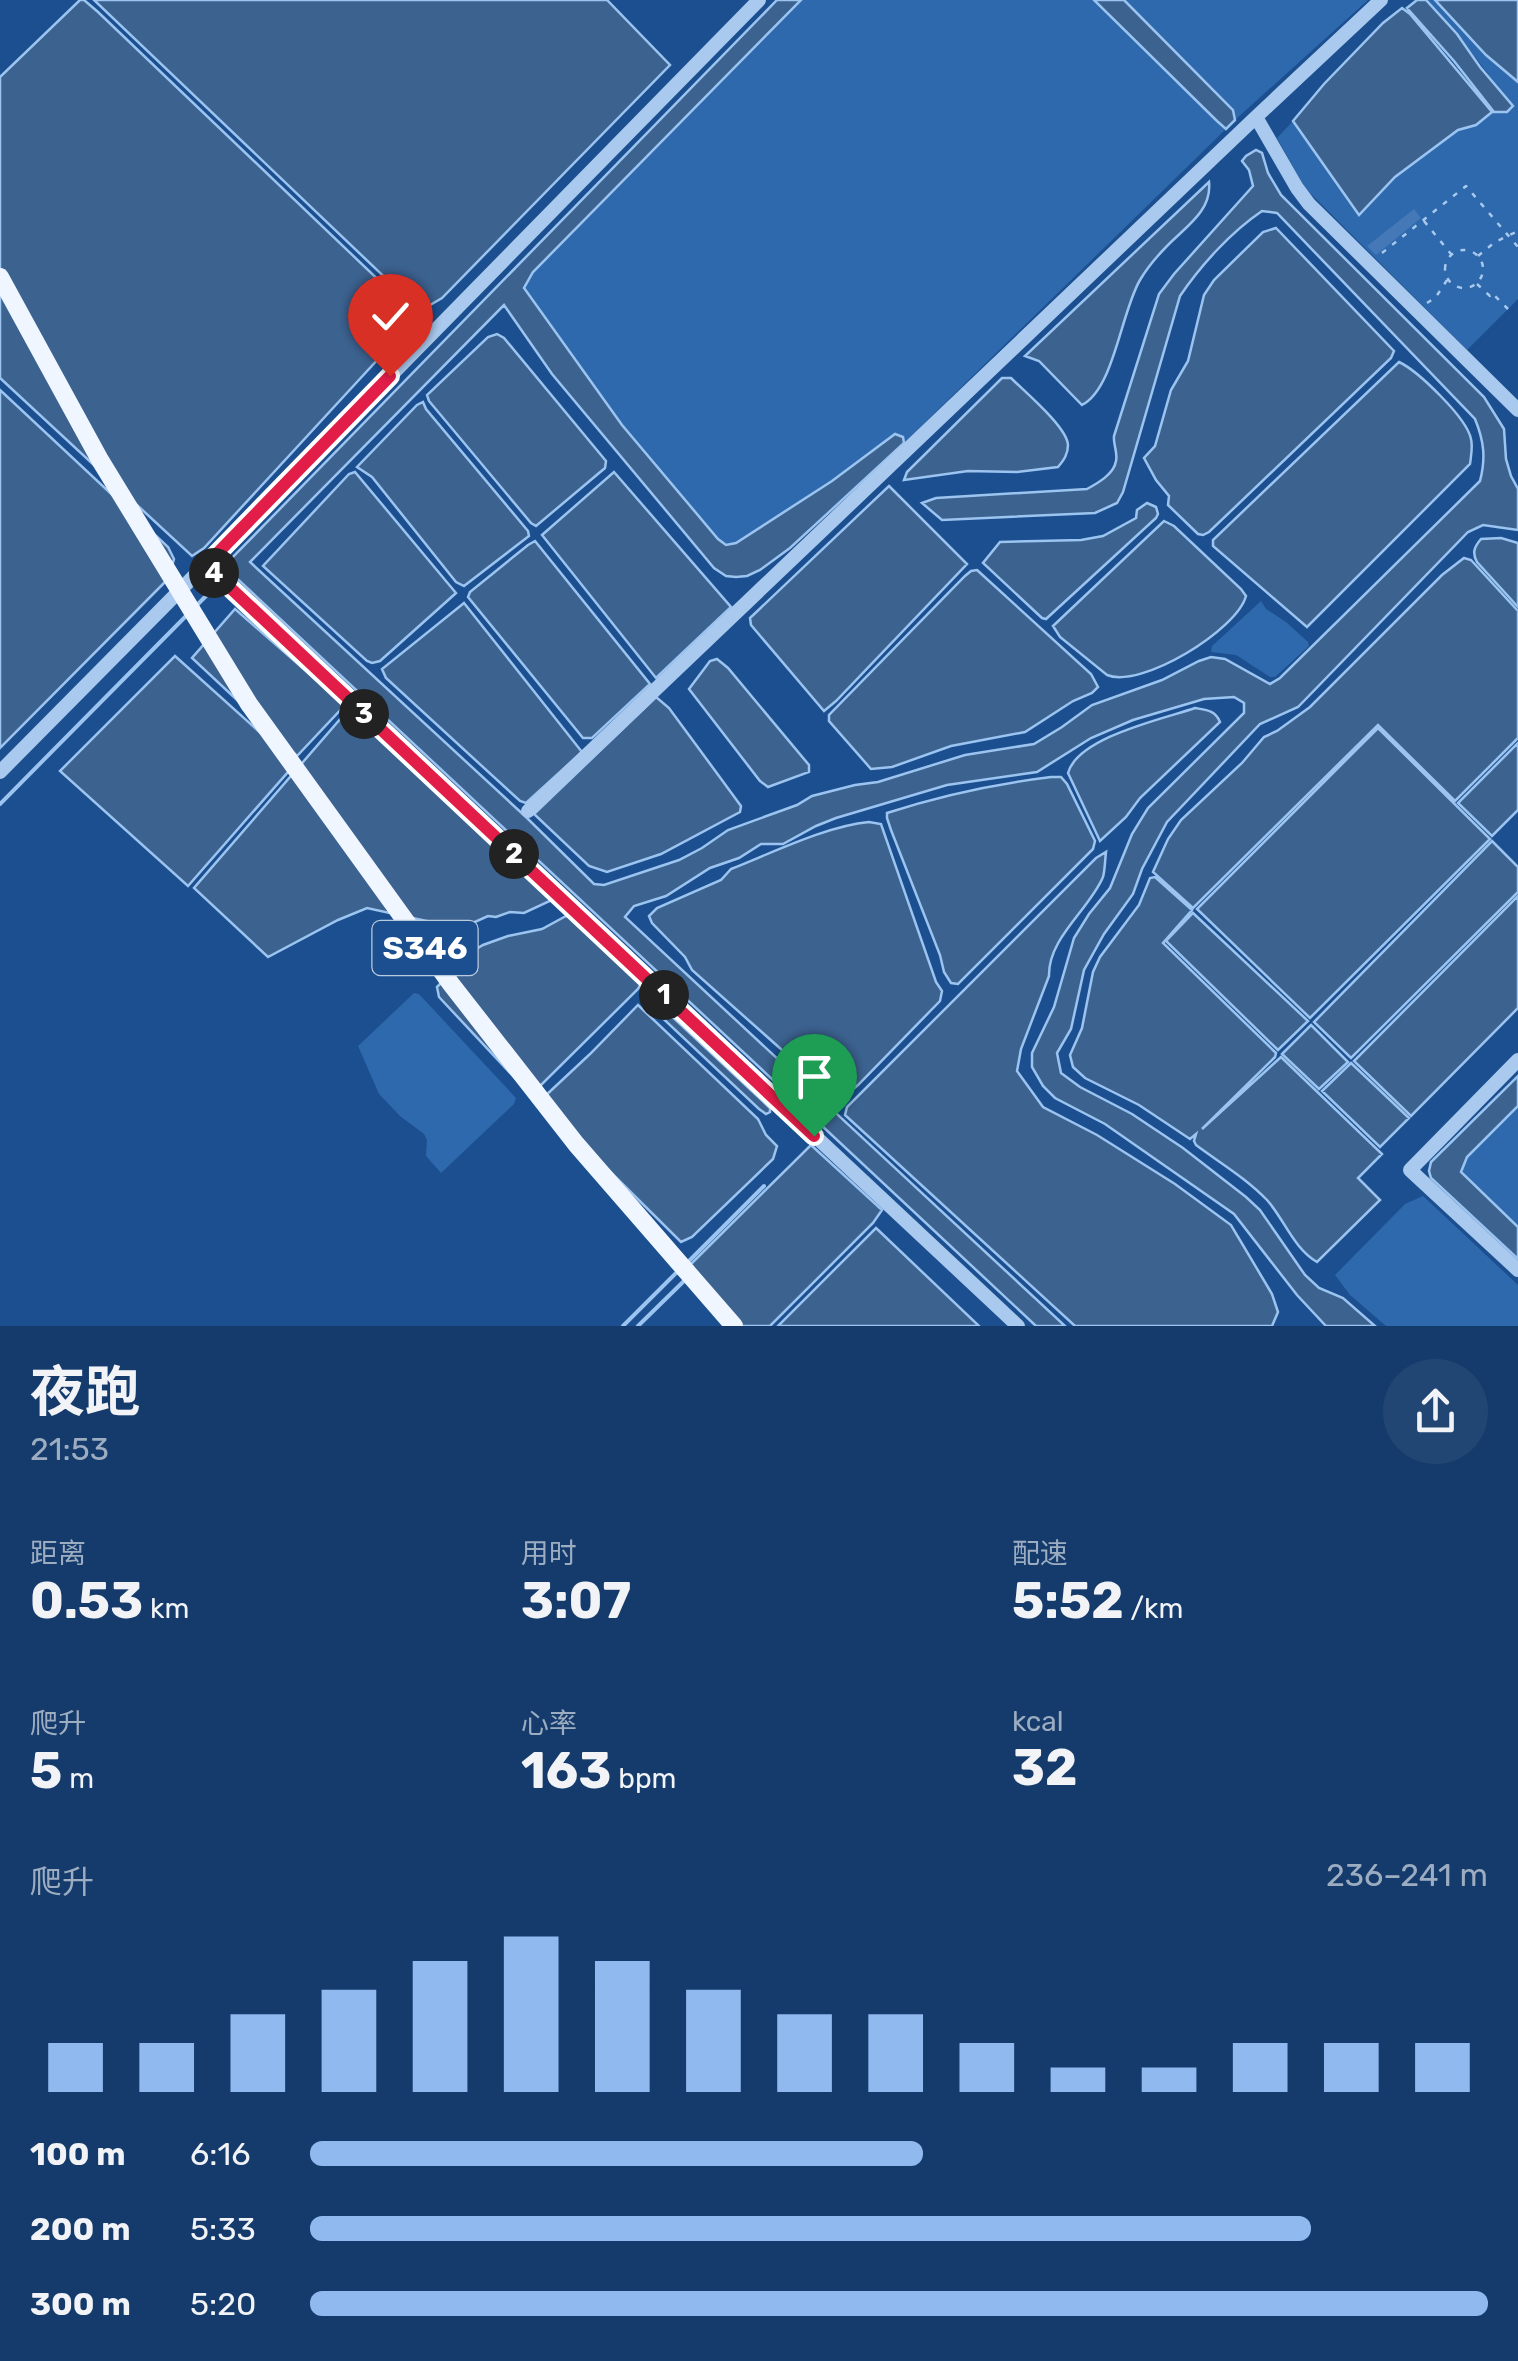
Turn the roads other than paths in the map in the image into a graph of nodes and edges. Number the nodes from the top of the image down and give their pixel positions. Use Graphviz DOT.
graph roads {
  1 [pos="759,0"];
  2 [pos="1381,0"];
  3 [pos="1256,116"];
  4 [pos="0,278"];
  5 [pos="1518,410"];
  6 [pos="206,565"];
  7 [pos="188,604"];
  8 [pos="0,772"];
  9 [pos="528,811"];
  10 [pos="1518,1060"];
  11 [pos="1518,1270"];
  12 [pos="734,1326"];
  13 [pos="1018,1326"];
  1 -- 6 [label="street"];
  2 -- 3 [label="street"];
  3 -- 5 [label="street"];
  3 -- 9 [label="street"];
  4 -- 7 [label="main road, S346"];
  6 -- 7 [label="street"];
  6 -- 13 [label="street"];
  7 -- 8 [label="street"];
  7 -- 12 [label="main road, S346"];
  10 -- 11 [label="street"];
}
